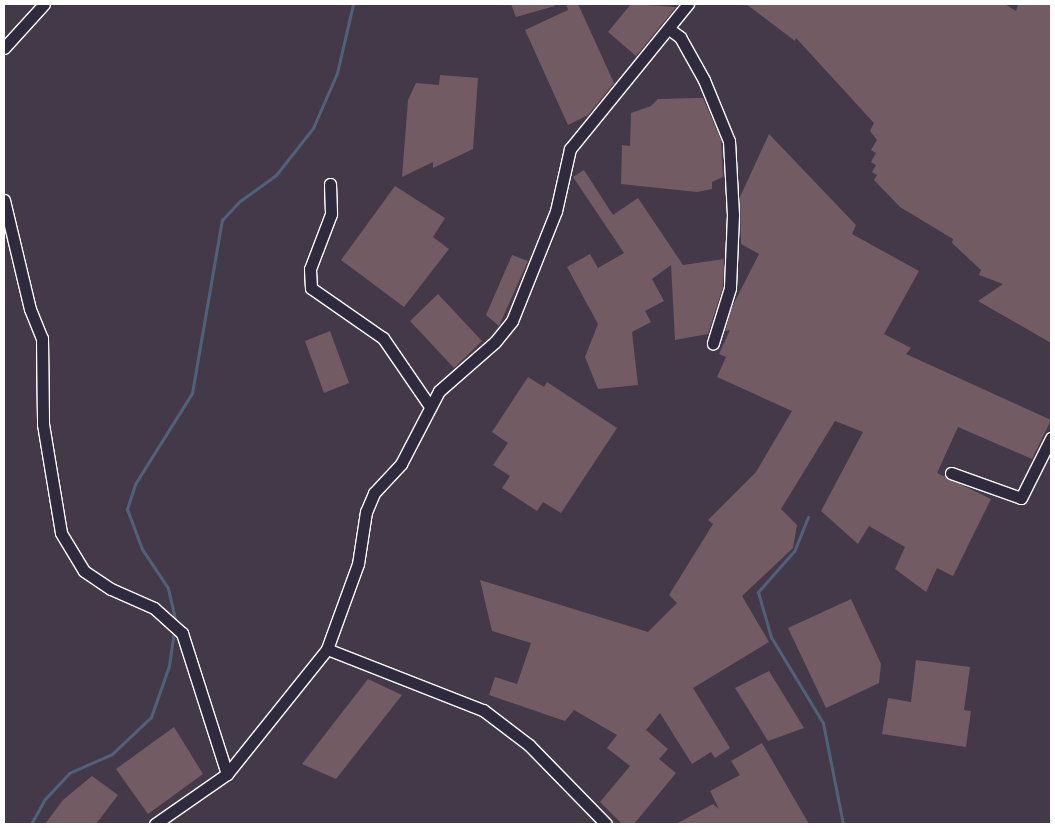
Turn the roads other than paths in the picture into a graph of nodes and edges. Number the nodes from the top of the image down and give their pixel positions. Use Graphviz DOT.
graph roads {
  1 [pos="44,4"];
  2 [pos="688,4"];
  3 [pos="669,29"];
  4 [pos="4,48"];
  5 [pos="330,184"];
  6 [pos="4,200"];
  7 [pos="713,343"];
  8 [pos="429,405"];
  9 [pos="1051,438"];
  10 [pos="951,474"];
  11 [pos="327,649"];
  12 [pos="227,774"];
  13 [pos="155,824"];
  14 [pos="606,824"];
  1 -- 4 [label="street"];
  2 -- 3 [label="street"];
  3 -- 7 [label="street"];
  3 -- 8 [label="street"];
  5 -- 8 [label="street"];
  6 -- 12 [label="street"];
  8 -- 11 [label="street"];
  9 -- 10 [label="street"];
  11 -- 12 [label="street"];
  11 -- 14 [label="street"];
  12 -- 13 [label="street"];
}
